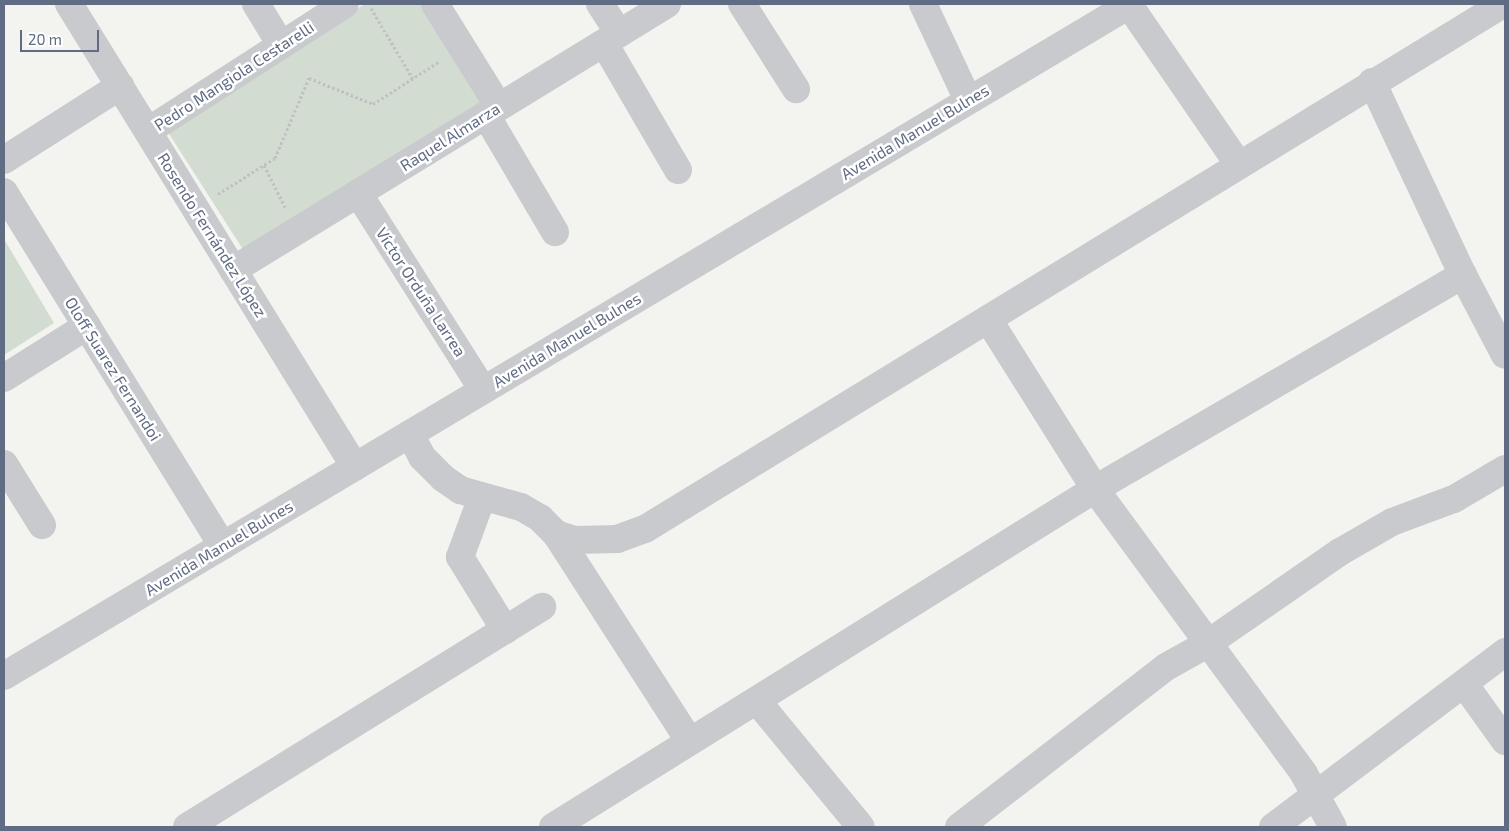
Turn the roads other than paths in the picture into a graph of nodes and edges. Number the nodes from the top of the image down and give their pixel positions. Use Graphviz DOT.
graph roads {
  1 [pos="69,4"];
  2 [pos="256,4"];
  3 [pos="345,4"];
  4 [pos="435,4"];
  5 [pos="600,4"];
  6 [pos="667,4"];
  7 [pos="742,4"];
  8 [pos="923,4"];
  9 [pos="1130,4"];
  10 [pos="1503,4"];
  11 [pos="611,38"];
  12 [pos="282,45"];
  13 [pos="1372,82"];
  14 [pos="120,86"];
  15 [pos="796,89"];
  16 [pos="968,100"];
  17 [pos="492,111"];
  18 [pos="148,131"];
  19 [pos="4,160"];
  20 [pos="1239,165"];
  21 [pos="678,170"];
  22 [pos="4,192"];
  23 [pos="358,193"];
  24 [pos="555,232"];
  25 [pos="233,270"];
  26 [pos="1463,275"];
  27 [pos="988,320"];
  28 [pos="87,326"];
  29 [pos="1505,354"];
  30 [pos="4,378"];
  31 [pos="483,390"];
  32 [pos="410,434"];
  33 [pos="4,464"];
  34 [pos="355,467"];
  35 [pos="1505,469"];
  36 [pos="1095,489"];
  37 [pos="482,497"];
  38 [pos="42,525"];
  39 [pos="556,534"];
  40 [pos="223,546"];
  41 [pos="542,607"];
  42 [pos="505,630"];
  43 [pos="1207,644"];
  44 [pos="1505,652"];
  45 [pos="4,676"];
  46 [pos="1465,685"];
  47 [pos="757,701"];
  48 [pos="690,740"];
  49 [pos="1505,741"];
  50 [pos="1315,795"];
  51 [pos="187,827"];
  52 [pos="553,827"];
  53 [pos="861,827"];
  54 [pos="959,827"];
  55 [pos="1273,827"];
  56 [pos="1333,827"];
  1 -- 14 [label="street, Rosendo Fernández López"];
  2 -- 12 [label="street"];
  3 -- 12 [label="street, Pedro Mangiola Cestarelli"];
  4 -- 17 [label="street"];
  5 -- 11 [label="street"];
  6 -- 11 [label="street, Raquel Almarza"];
  7 -- 15 [label="street"];
  8 -- 16 [label="street"];
  9 -- 16 [label="street, Avenida Manuel Bulnes"];
  9 -- 20 [label="street"];
  10 -- 13 [label="street"];
  11 -- 17 [label="street, Raquel Almarza"];
  11 -- 21 [label="street"];
  12 -- 18 [label="street, Pedro Mangiola Cestarelli"];
  13 -- 20 [label="street"];
  13 -- 26 [label="street"];
  14 -- 18 [label="street, Rosendo Fernández López"];
  14 -- 19 [label="street"];
  16 -- 31 [label="street, Avenida Manuel Bulnes"];
  17 -- 23 [label="street, Raquel Almarza"];
  17 -- 24 [label="street"];
  18 -- 25 [label="street, Rosendo Fernández López"];
  20 -- 27 [label="street"];
  22 -- 28 [label="street, Oloff Suarez Fernandoi"];
  23 -- 25 [label="street, Raquel Almarza"];
  23 -- 31 [label="street, Víctor Orduña Larrea"];
  25 -- 34 [label="street, Rosendo Fernández López"];
  26 -- 29 [label="street"];
  26 -- 36 [label="street"];
  27 -- 36 [label="street"];
  27 -- 39 [label="street"];
  28 -- 30 [label="street"];
  28 -- 40 [label="street, Oloff Suarez Fernandoi"];
  31 -- 32 [label="street, Avenida Manuel Bulnes"];
  32 -- 34 [label="street, Avenida Manuel Bulnes"];
  32 -- 37 [label="street"];
  33 -- 38 [label="street"];
  34 -- 40 [label="street, Avenida Manuel Bulnes"];
  35 -- 43 [label="street"];
  36 -- 43 [label="street"];
  36 -- 47 [label="street"];
  37 -- 39 [label="street"];
  37 -- 42 [label="street"];
  39 -- 48 [label="street"];
  40 -- 45 [label="street, Avenida Manuel Bulnes"];
  41 -- 42 [label="street"];
  42 -- 51 [label="street"];
  43 -- 50 [label="street"];
  43 -- 54 [label="street"];
  44 -- 46 [label="street"];
  46 -- 49 [label="street"];
  46 -- 50 [label="street"];
  47 -- 48 [label="street"];
  47 -- 53 [label="street"];
  48 -- 52 [label="street"];
  50 -- 55 [label="street"];
  50 -- 56 [label="street"];
}
